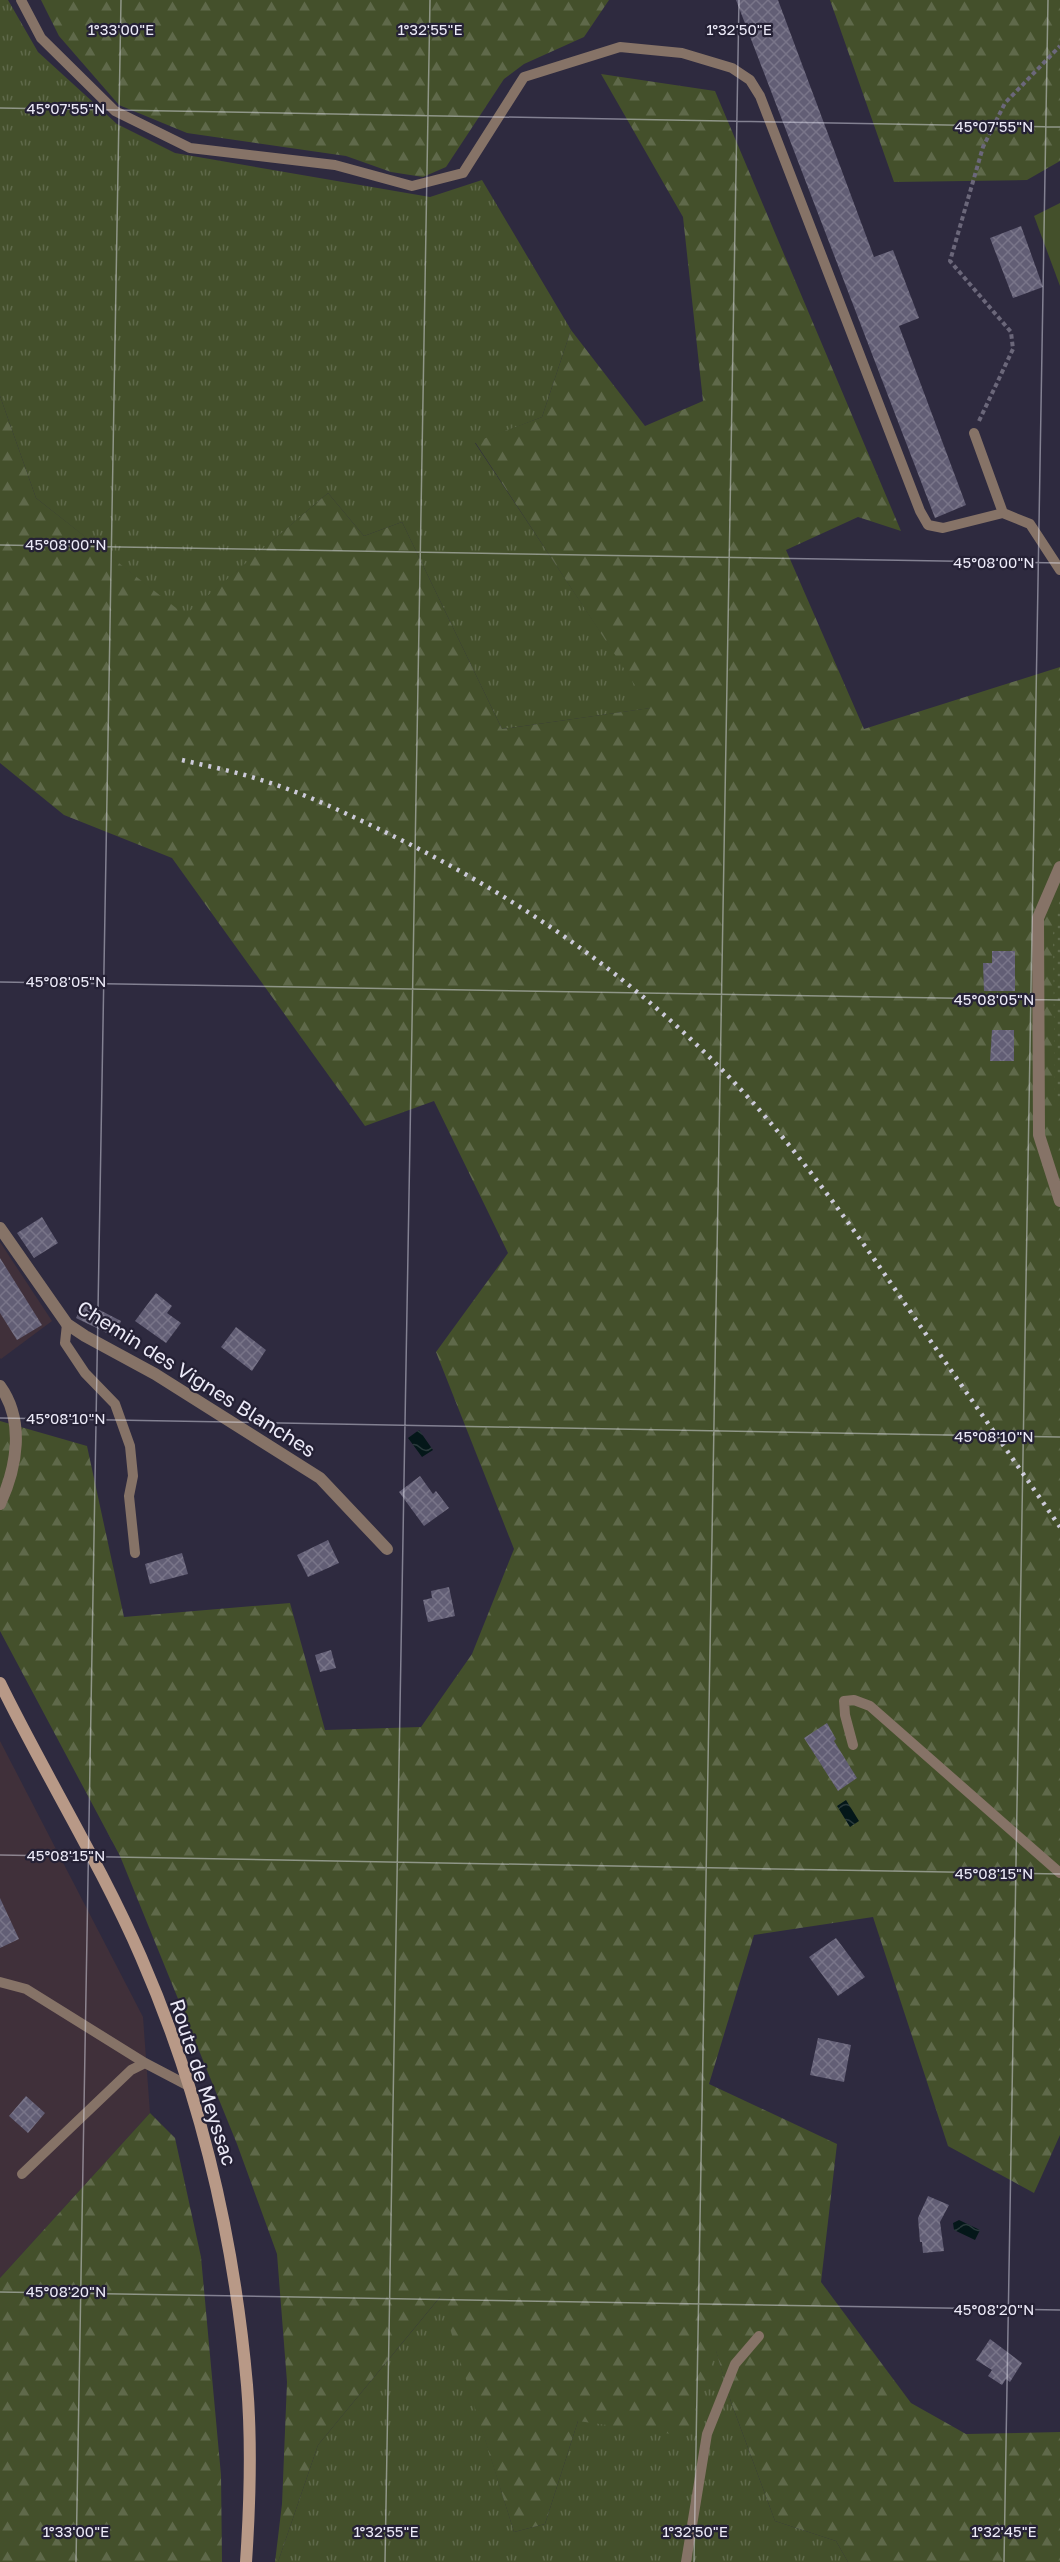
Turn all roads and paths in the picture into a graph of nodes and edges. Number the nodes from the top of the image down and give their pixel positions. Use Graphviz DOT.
graph roads {
  1 [pos="21,0"];
  2 [pos="1060,46"];
  3 [pos="974,433"];
  4 [pos="1003,513"];
  5 [pos="1060,570"];
  6 [pos="1060,867"];
  7 [pos="1060,1200"];
  8 [pos="0,1228"];
  9 [pos="67,1324"];
  10 [pos="0,1386"];
  11 [pos="0,1504"];
  12 [pos="387,1549"];
  13 [pos="135,1553"];
  14 [pos="0,1683"];
  15 [pos="853,1744"];
  16 [pos="1060,1873"];
  17 [pos="0,1982"];
  18 [pos="145,2063"];
  19 [pos="187,2085"];
  20 [pos="22,2174"];
  21 [pos="759,2336"];
  22 [pos="246,2562"];
  23 [pos="686,2562"];
  1 -- 4 [label="lane"];
  2 -- 3 [label="path"];
  3 -- 4 [label="lane"];
  4 -- 5 [label="lane"];
  6 -- 7 [label="street"];
  8 -- 9 [label="street, Chemin des Vignes Blanches"];
  9 -- 12 [label="street, Chemin des Vignes Blanches"];
  9 -- 13 [label="lane"];
  10 -- 11 [label="street"];
  14 -- 19 [label="main road, Route de Meyssac"];
  15 -- 16 [label="lane"];
  17 -- 18 [label="lane"];
  18 -- 19 [label="lane"];
  18 -- 20 [label="lane"];
  19 -- 22 [label="main road, Route de Meyssac"];
  21 -- 23 [label="lane"];
}
